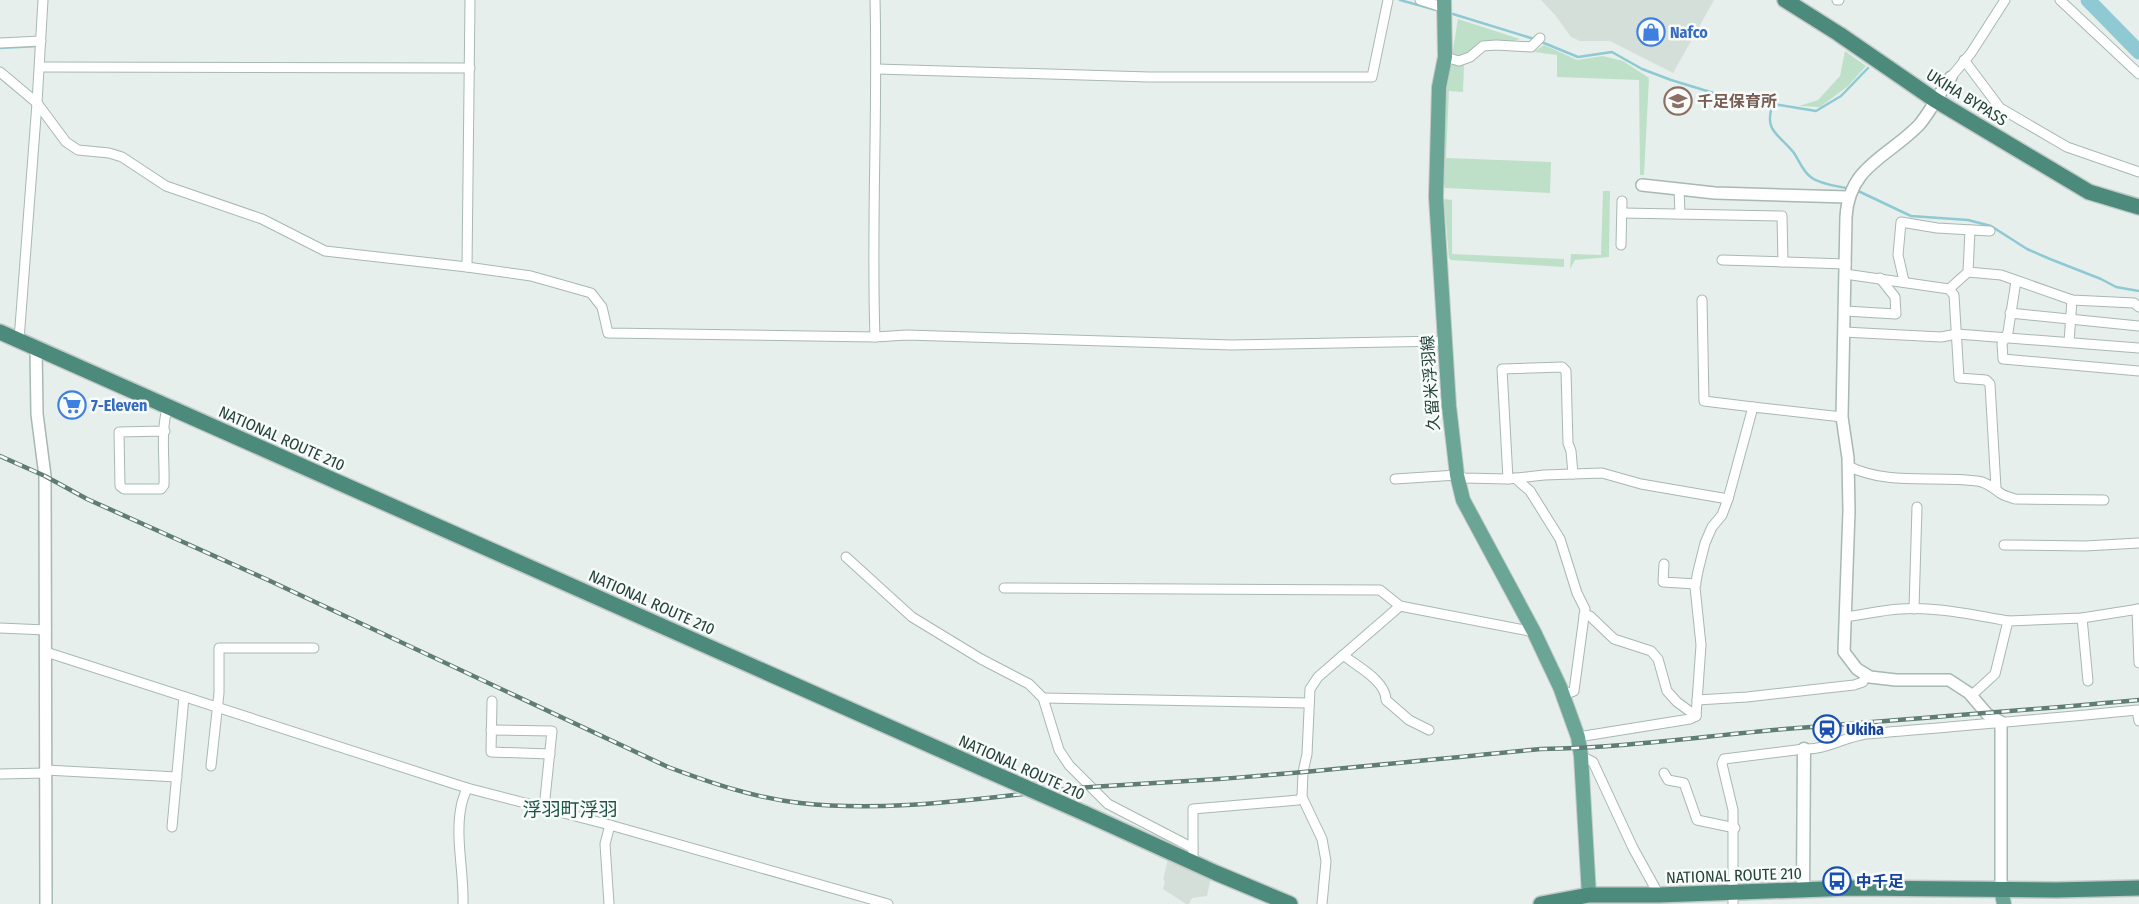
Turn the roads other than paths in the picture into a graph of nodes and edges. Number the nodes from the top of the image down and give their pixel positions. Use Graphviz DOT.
graph roads {
  1 [pos="43,0"];
  2 [pos="470,0"];
  3 [pos="875,0"];
  4 [pos="1420,0"];
  5 [pos="1785,0"];
  6 [pos="2005,0"];
  7 [pos="2060,0"];
  8 [pos="1388,3"];
  9 [pos="1444,4"];
  10 [pos="41,41"];
  11 [pos="1537,41"];
  12 [pos="0,43"];
  13 [pos="1444,57"];
  14 [pos="1964,60"];
  15 [pos="40,67"];
  16 [pos="470,68"];
  17 [pos="877,70"];
  18 [pos="0,72"];
  19 [pos="2139,74"];
  20 [pos="1951,77"];
  21 [pos="1935,100"];
  22 [pos="37,103"];
  23 [pos="2139,172"];
  24 [pos="1642,185"];
  25 [pos="1679,189"];
  26 [pos="1848,196"];
  27 [pos="1622,201"];
  28 [pos="2139,207"];
  29 [pos="1623,213"];
  30 [pos="1680,214"];
  31 [pos="1970,230"];
  32 [pos="1990,231"];
  33 [pos="1621,245"];
  34 [pos="1722,260"];
  35 [pos="1783,262"];
  36 [pos="467,267"];
  37 [pos="1846,269"];
  38 [pos="1968,272"];
  39 [pos="1880,278"];
  40 [pos="1904,281"];
  41 [pos="2016,281"];
  42 [pos="1949,289"];
  43 [pos="1702,300"];
  44 [pos="2072,300"];
  45 [pos="2139,307"];
  46 [pos="1845,311"];
  47 [pos="2010,313"];
  48 [pos="2071,320"];
  49 [pos="2139,326"];
  50 [pos="0,332"];
  51 [pos="1844,332"];
  52 [pos="1957,334"];
  53 [pos="875,337"];
  54 [pos="2005,337"];
  55 [pos="18,340"];
  56 [pos="1444,341"];
  57 [pos="2069,342"];
  58 [pos="36,347"];
  59 [pos="2139,348"];
  60 [pos="2139,371"];
  61 [pos="168,406"];
  62 [pos="1753,407"];
  63 [pos="1842,417"];
  64 [pos="165,431"];
  65 [pos="1848,466"];
  66 [pos="1573,474"];
  67 [pos="1457,475"];
  68 [pos="1395,479"];
  69 [pos="1512,479"];
  70 [pos="1996,488"];
  71 [pos="1728,498"];
  72 [pos="2104,500"];
  73 [pos="1917,507"];
  74 [pos="2139,543"];
  75 [pos="2004,545"];
  76 [pos="846,557"];
  77 [pos="1664,564"];
  78 [pos="1696,584"];
  79 [pos="1004,588"];
  80 [pos="1400,606"];
  81 [pos="1914,609"];
  82 [pos="2138,609"];
  83 [pos="1584,615"];
  84 [pos="1845,617"];
  85 [pos="2082,618"];
  86 [pos="2008,621"];
  87 [pos="0,628"];
  88 [pos="46,630"];
  89 [pos="1534,632"];
  90 [pos="314,648"];
  91 [pos="46,652"];
  92 [pos="1343,655"];
  93 [pos="2139,663"];
  94 [pos="1866,674"];
  95 [pos="2088,681"];
  96 [pos="1563,695"];
  97 [pos="1972,696"];
  98 [pos="184,697"];
  99 [pos="1043,698"];
  100 [pos="1697,700"];
  101 [pos="492,701"];
  102 [pos="1309,703"];
  103 [pos="218,708"];
  104 [pos="1696,716"];
  105 [pos="2001,722"];
  106 [pos="2139,722"];
  107 [pos="491,730"];
  108 [pos="1429,730"];
  109 [pos="1578,737"];
  110 [pos="1804,749"];
  111 [pos="550,754"];
  112 [pos="1581,756"];
  113 [pos="211,766"];
  114 [pos="46,772"];
  115 [pos="1664,773"];
  116 [pos="0,774"];
  117 [pos="176,777"];
  118 [pos="467,788"];
  119 [pos="1302,797"];
  120 [pos="544,808"];
  121 [pos="610,825"];
  122 [pos="172,827"];
  123 [pos="1734,828"];
  124 [pos="1193,855"];
  125 [pos="2139,888"];
  126 [pos="2001,889"];
  127 [pos="1803,891"];
  128 [pos="1589,895"];
  129 [pos="1659,895"];
  130 [pos="1734,898"];
  131 [pos="1575,900"];
  132 [pos="46,904"];
  133 [pos="463,904"];
  134 [pos="609,904"];
  135 [pos="886,904"];
  136 [pos="1290,904"];
  137 [pos="1322,904"];
  138 [pos="1542,904"];
  139 [pos="2004,904"];
  1 -- 10 [label="street"];
  2 -- 16 [label="street"];
  3 -- 17 [label="street"];
  4 -- 9 [label="street"];
  5 -- 21 [label="highway, UKIHA BYPASS"];
  6 -- 14 [label="street"];
  7 -- 19 [label="street"];
  8 -- 17 [label="street"];
  9 -- 13 [label="main road, 久留米浮羽線"];
  10 -- 12 [label="street"];
  10 -- 15 [label="street"];
  11 -- 13 [label="street"];
  13 -- 56 [label="main road, 久留米浮羽線"];
  14 -- 20 [label="street"];
  14 -- 23 [label="street"];
  15 -- 16 [label="street"];
  15 -- 22 [label="street"];
  16 -- 36 [label="street"];
  17 -- 53 [label="street"];
  18 -- 22 [label="street"];
  20 -- 21 [label="street"];
  21 -- 26 [label="street"];
  21 -- 28 [label="highway, UKIHA BYPASS"];
  22 -- 36 [label="street"];
  22 -- 55 [label="street"];
  24 -- 25 [label="street"];
  25 -- 26 [label="street"];
  25 -- 30 [label="street"];
  26 -- 37 [label="street"];
  27 -- 29 [label="street"];
  29 -- 30 [label="street"];
  29 -- 33 [label="street"];
  30 -- 35 [label="street"];
  31 -- 32 [label="street"];
  31 -- 38 [label="street"];
  31 -- 40 [label="street"];
  34 -- 35 [label="street"];
  35 -- 37 [label="street"];
  36 -- 53 [label="street"];
  37 -- 39 [label="street"];
  37 -- 46 [label="street"];
  38 -- 41 [label="street"];
  38 -- 42 [label="street"];
  39 -- 40 [label="street"];
  39 -- 46 [label="street"];
  40 -- 42 [label="street"];
  41 -- 44 [label="street"];
  41 -- 47 [label="street"];
  42 -- 52 [label="street"];
  43 -- 62 [label="street"];
  44 -- 45 [label="street"];
  44 -- 48 [label="street"];
  46 -- 51 [label="street"];
  47 -- 48 [label="street"];
  47 -- 54 [label="street"];
  48 -- 49 [label="street"];
  48 -- 57 [label="street"];
  50 -- 55 [label="highway, NATIONAL ROUTE 210"];
  51 -- 52 [label="street"];
  51 -- 63 [label="street"];
  52 -- 54 [label="street"];
  52 -- 70 [label="street"];
  53 -- 56 [label="street"];
  54 -- 57 [label="street"];
  54 -- 60 [label="street"];
  55 -- 58 [label="highway, NATIONAL ROUTE 210"];
  56 -- 67 [label="main road, 久留米浮羽線"];
  57 -- 59 [label="street"];
  58 -- 61 [label="highway, NATIONAL ROUTE 210"];
  58 -- 88 [label="street"];
  61 -- 64 [label="street"];
  61 -- 124 [label="highway, NATIONAL ROUTE 210, bridge"];
  62 -- 63 [label="street"];
  62 -- 71 [label="street"];
  63 -- 65 [label="street"];
  64 -- 64 [label="street"];
  65 -- 70 [label="street"];
  65 -- 84 [label="street"];
  66 -- 69 [label="street"];
  66 -- 69 [label="street"];
  66 -- 71 [label="street"];
  67 -- 68 [label="street"];
  67 -- 69 [label="street"];
  67 -- 89 [label="main road, 久留米浮羽線"];
  69 -- 83 [label="street"];
  70 -- 72 [label="street"];
  71 -- 78 [label="street"];
  73 -- 81 [label="street"];
  74 -- 75 [label="street"];
  76 -- 99 [label="street"];
  77 -- 78 [label="street"];
  78 -- 100 [label="street"];
  79 -- 80 [label="street"];
  80 -- 89 [label="street"];
  80 -- 92 [label="street"];
  81 -- 84 [label="street"];
  81 -- 86 [label="street"];
  82 -- 85 [label="street"];
  82 -- 93 [label="street"];
  83 -- 96 [label="street"];
  83 -- 104 [label="street"];
  84 -- 94 [label="street"];
  85 -- 86 [label="street"];
  85 -- 95 [label="street"];
  86 -- 97 [label="street"];
  87 -- 88 [label="street"];
  88 -- 91 [label="street"];
  89 -- 96 [label="main road, 久留米浮羽線"];
  90 -- 103 [label="street"];
  91 -- 98 [label="street"];
  91 -- 114 [label="street"];
  92 -- 102 [label="street"];
  92 -- 108 [label="street"];
  94 -- 97 [label="street"];
  94 -- 100 [label="street"];
  96 -- 109 [label="main road, 久留米浮羽線"];
  97 -- 105 [label="street"];
  98 -- 103 [label="street"];
  98 -- 117 [label="street"];
  99 -- 102 [label="street"];
  99 -- 124 [label="street"];
  100 -- 104 [label="street"];
  101 -- 107 [label="street"];
  102 -- 119 [label="street"];
  103 -- 113 [label="street"];
  103 -- 118 [label="street"];
  104 -- 109 [label="street"];
  105 -- 106 [label="street"];
  105 -- 110 [label="street"];
  105 -- 126 [label="street"];
  107 -- 111 [label="street"];
  107 -- 111 [label="street"];
  109 -- 112 [label="main road, 久留米浮羽線"];
  110 -- 123 [label="street"];
  110 -- 127 [label="main road"];
  111 -- 120 [label="street"];
  112 -- 128 [label="main road, 久留米浮羽線"];
  112 -- 129 [label="street"];
  114 -- 116 [label="street"];
  114 -- 117 [label="street"];
  114 -- 132 [label="street"];
  115 -- 123 [label="street"];
  117 -- 122 [label="street"];
  118 -- 120 [label="street"];
  118 -- 133 [label="street"];
  119 -- 124 [label="street"];
  119 -- 137 [label="street"];
  120 -- 121 [label="street"];
  121 -- 134 [label="street"];
  121 -- 135 [label="street"];
  123 -- 130 [label="street"];
  124 -- 136 [label="highway, NATIONAL ROUTE 210"];
  125 -- 126 [label="highway, NATIONAL ROUTE 210"];
  126 -- 127 [label="highway, NATIONAL ROUTE 210"];
  126 -- 139 [label="main road"];
  127 -- 130 [label="highway, NATIONAL ROUTE 210"];
  128 -- 129 [label="highway, NATIONAL ROUTE 210"];
  128 -- 131 [label="highway, NATIONAL ROUTE 210"];
  129 -- 130 [label="highway, NATIONAL ROUTE 210"];
  131 -- 138 [label="highway, NATIONAL ROUTE 210"];
}
